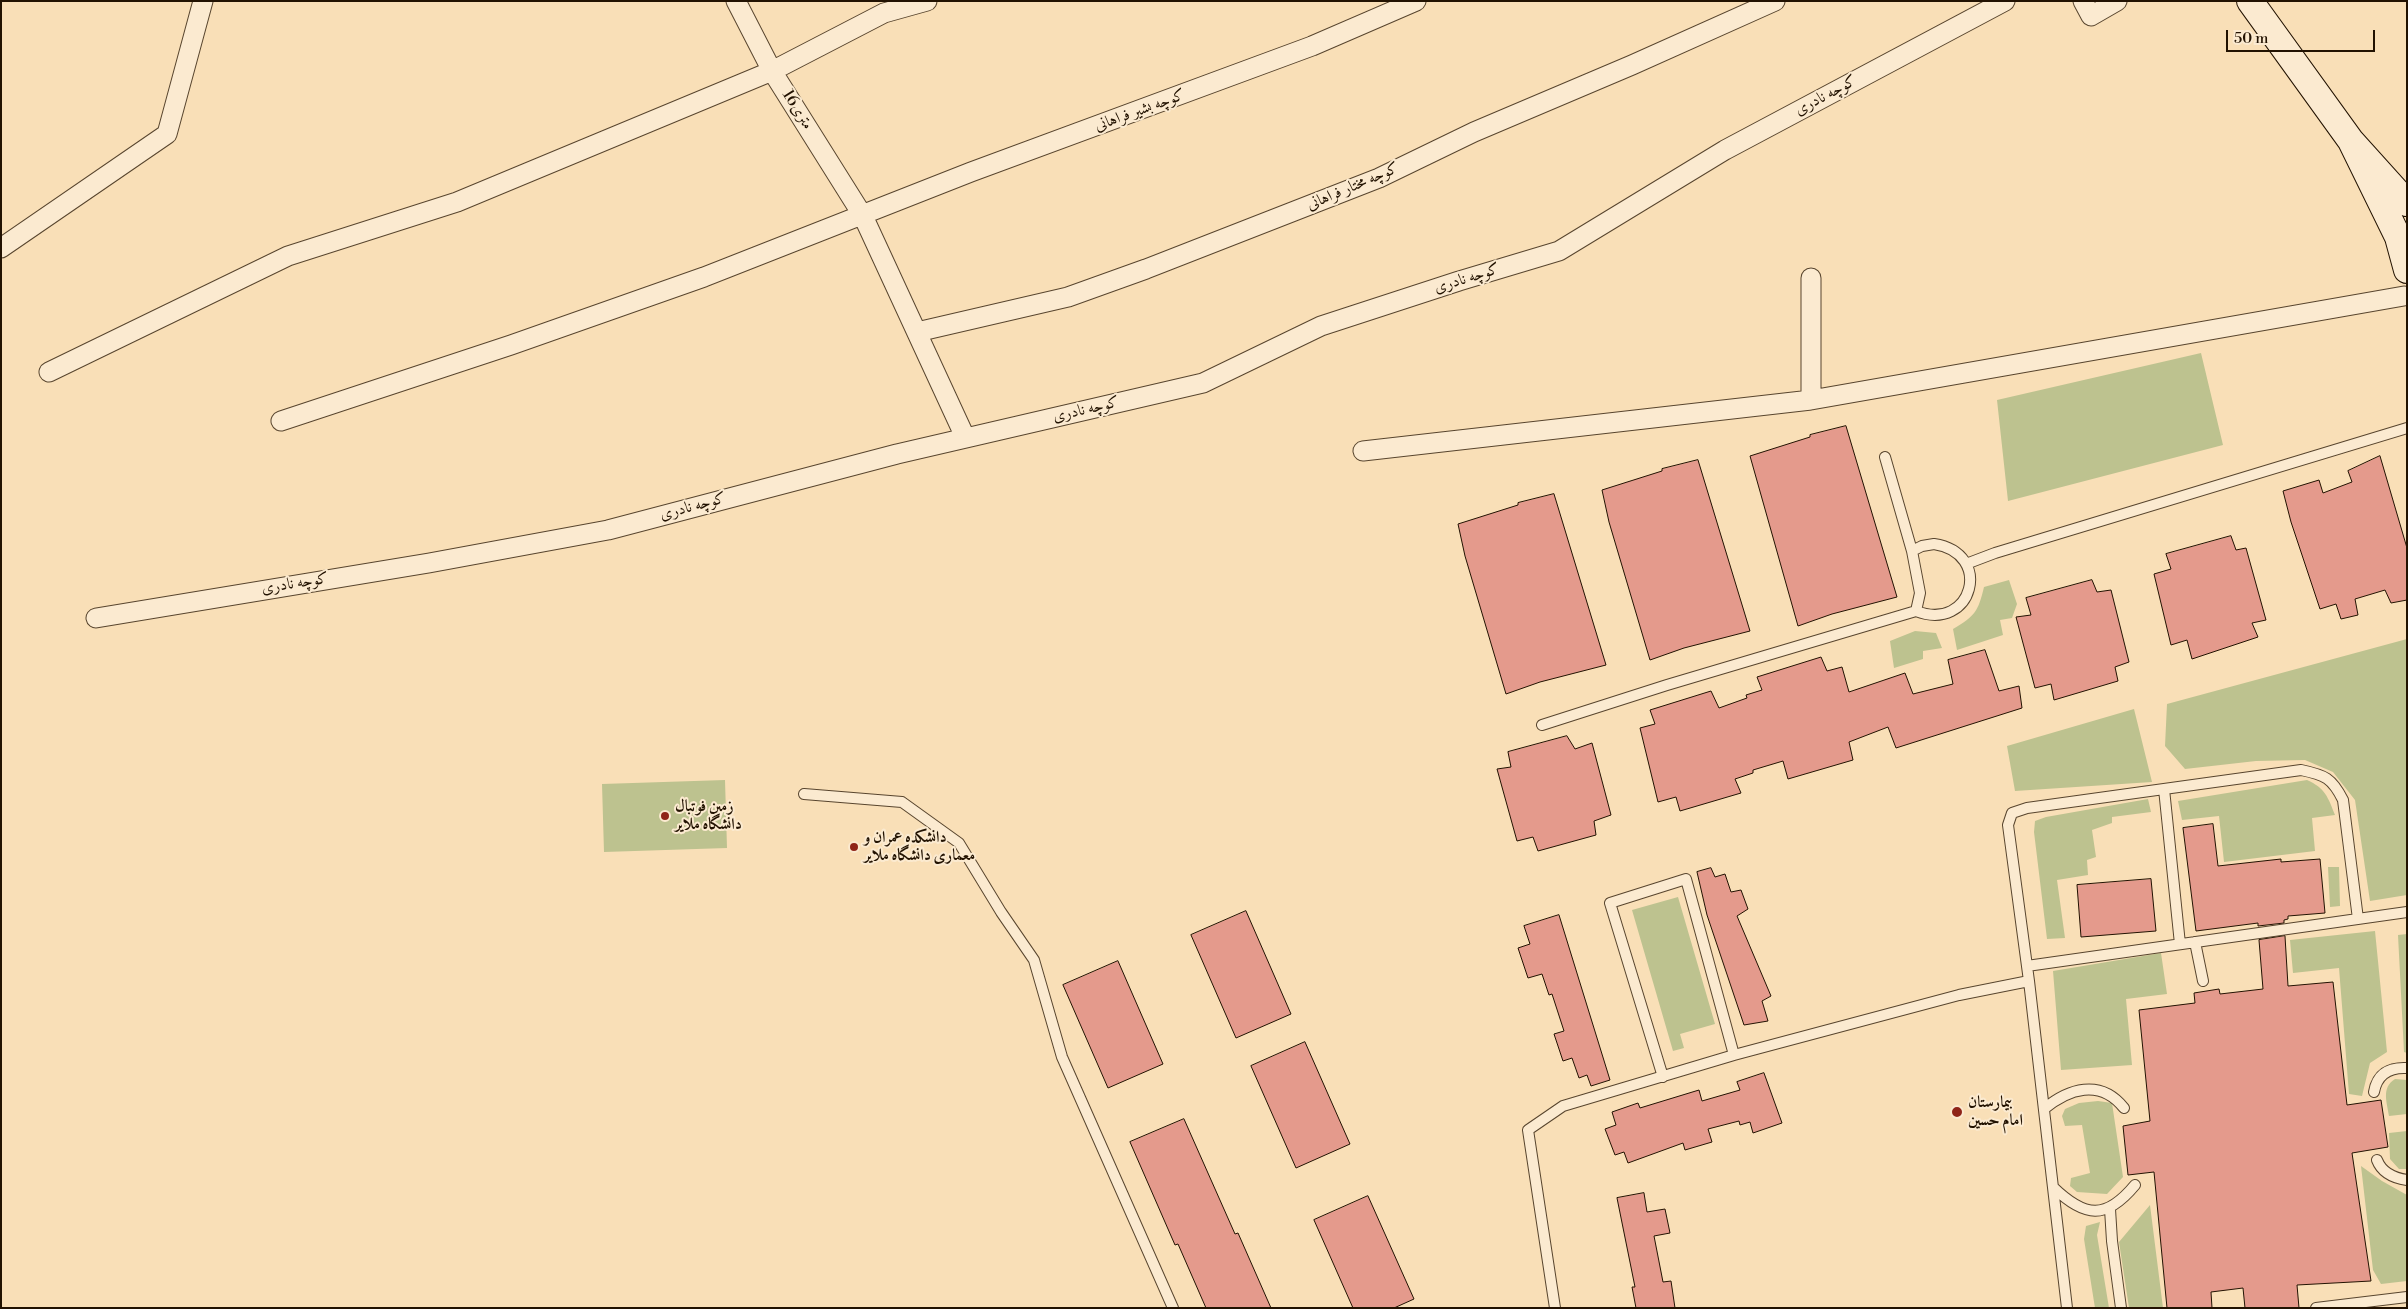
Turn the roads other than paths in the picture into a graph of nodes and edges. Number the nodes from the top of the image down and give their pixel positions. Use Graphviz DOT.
graph roads {
  1 [pos="203,1"];
  2 [pos="736,1"];
  3 [pos="927,1"];
  4 [pos="1416,1"];
  5 [pos="1775,1"];
  6 [pos="2005,1"];
  7 [pos="2083,1"];
  8 [pos="2116,1"];
  9 [pos="2255,3"];
  10 [pos="772,71"];
  11 [pos="2351,141"];
  12 [pos="2407,203"];
  13 [pos="863,216"];
  14 [pos="1,248"];
  15 [pos="2407,270"];
  16 [pos="1811,278"];
  17 [pos="2404,296"];
  18 [pos="917,332"];
  19 [pos="49,372"];
  20 [pos="1812,400"];
  21 [pos="280,421"];
  22 [pos="2407,428"];
  23 [pos="964,437"];
  24 [pos="1363,451"];
  25 [pos="1885,457"];
  26 [pos="1912,551"];
  27 [pos="1966,564"];
  28 [pos="1916,611"];
  29 [pos="96,618"];
  30 [pos="1542,725"];
  31 [pos="2164,789"];
  32 [pos="804,794"];
  33 [pos="2407,912"];
  34 [pos="2358,919"];
  35 [pos="2196,942"];
  36 [pos="2180,944"];
  37 [pos="2027,966"];
  38 [pos="2029,981"];
  39 [pos="2203,982"];
  40 [pos="1734,1055"];
  41 [pos="2407,1068"];
  42 [pos="1663,1077"];
  43 [pos="2374,1092"];
  44 [pos="2124,1108"];
  45 [pos="2044,1109"];
  46 [pos="2377,1160"];
  47 [pos="2407,1180"];
  48 [pos="2135,1184"];
  49 [pos="2053,1187"];
  50 [pos="2110,1209"];
  51 [pos="2407,1297"];
  52 [pos="1172,1308"];
  53 [pos="1556,1308"];
  54 [pos="2067,1308"];
  55 [pos="2121,1308"];
  56 [pos="2316,1308"];
  1 -- 14 [label="street"];
  2 -- 10 [label="street, 16متری"];
  3 -- 10 [label="street"];
  4 -- 13 [label="street, کوچه بشیر فراهانی"];
  5 -- 18 [label="street, کوچه مختار فراهانی"];
  6 -- 23 [label="street, کوچه نادری"];
  7 -- 8 [label="street"];
  9 -- 11 [label="main road"];
  10 -- 13 [label="street, 16متری"];
  10 -- 19 [label="street"];
  11 -- 12 [label="main road"];
  11 -- 15 [label="main road"];
  13 -- 18 [label="street, 16متری"];
  13 -- 21 [label="street, کوچه بشیر فراهانی"];
  16 -- 20 [label="street"];
  17 -- 20 [label="street"];
  18 -- 23 [label="street, 16متری"];
  20 -- 24 [label="street"];
  22 -- 27 [label="lane"];
  23 -- 29 [label="street, کوچه نادری"];
  25 -- 26 [label="lane"];
  26 -- 27 [label="lane"];
  26 -- 28 [label="lane"];
  27 -- 28 [label="lane"];
  28 -- 30 [label="lane"];
  31 -- 34 [label="lane"];
  31 -- 36 [label="lane"];
  31 -- 37 [label="lane"];
  32 -- 52 [label="lane"];
  33 -- 34 [label="lane"];
  34 -- 35 [label="lane"];
  35 -- 36 [label="lane"];
  35 -- 39 [label="lane"];
  36 -- 37 [label="lane"];
  37 -- 38 [label="lane"];
  38 -- 40 [label="lane"];
  38 -- 45 [label="lane"];
  40 -- 42 [label="lane"];
  40 -- 42 [label="lane"];
  41 -- 43 [label="lane"];
  42 -- 53 [label="lane"];
  44 -- 45 [label="lane"];
  45 -- 49 [label="lane"];
  46 -- 47 [label="lane"];
  48 -- 50 [label="lane"];
  49 -- 50 [label="lane"];
  49 -- 54 [label="lane"];
  50 -- 55 [label="lane"];
  51 -- 56 [label="lane"];
}
